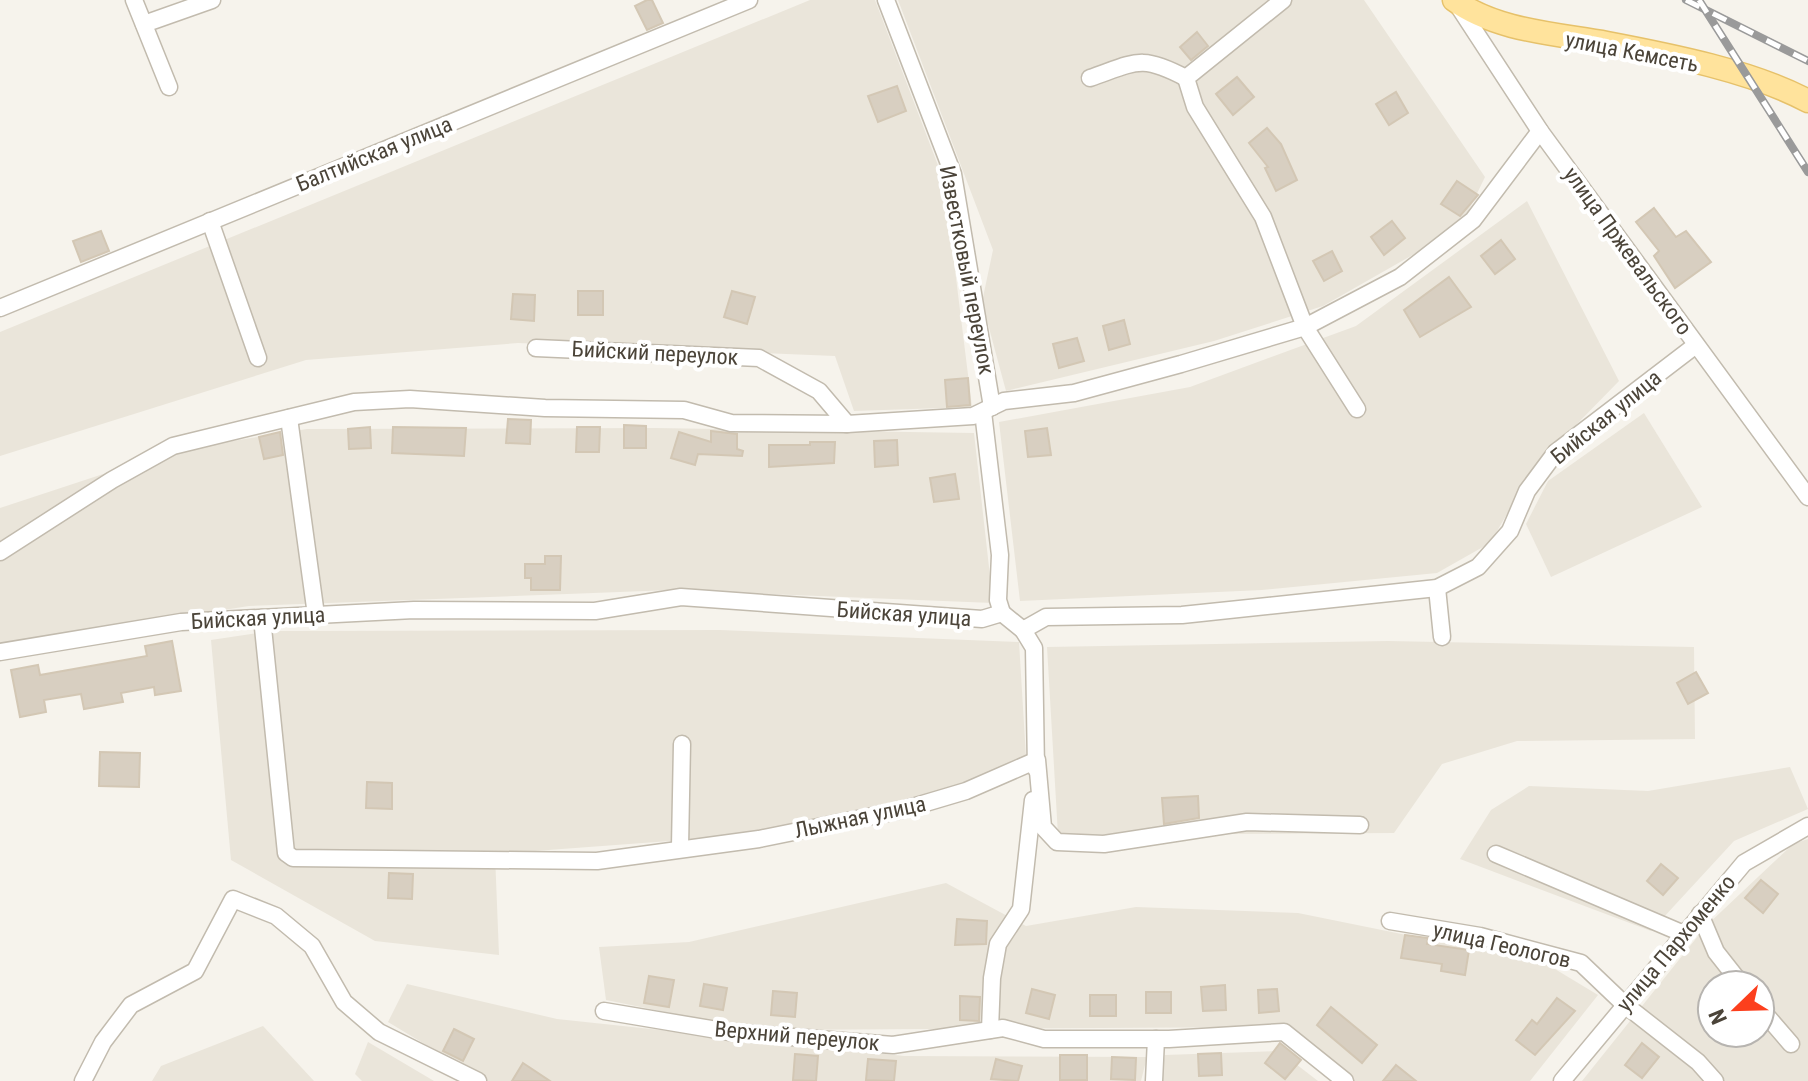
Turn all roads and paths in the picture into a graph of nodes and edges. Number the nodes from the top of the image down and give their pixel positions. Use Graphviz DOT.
graph roads {
  1 [pos="134,0"];
  2 [pos="212,0"];
  3 [pos="749,0"];
  4 [pos="886,0"];
  5 [pos="1283,0"];
  6 [pos="1456,1"];
  7 [pos="144,24"];
  8 [pos="1090,78"];
  9 [pos="1186,78"];
  10 [pos="169,87"];
  11 [pos="1808,101"];
  12 [pos="1540,131"];
  13 [pos="210,221"];
  14 [pos="0,308"];
  15 [pos="1305,327"];
  16 [pos="1696,345"];
  17 [pos="536,348"];
  18 [pos="258,358"];
  19 [pos="987,409"];
  20 [pos="1357,409"];
  21 [pos="289,418"];
  22 [pos="847,424"];
  23 [pos="1808,497"];
  24 [pos="0,552"];
  25 [pos="1437,588"];
  26 [pos="1002,613"];
  27 [pos="316,615"];
  28 [pos="262,618"];
  29 [pos="1023,630"];
  30 [pos="1442,637"];
  31 [pos="0,652"];
  32 [pos="682,744"];
  33 [pos="1037,760"];
  34 [pos="1360,825"];
  35 [pos="1808,826"];
  36 [pos="680,847"];
  37 [pos="1496,854"];
  38 [pos="1700,914"];
  39 [pos="1390,921"];
  40 [pos="1684,934"];
  41 [pos="1729,969"];
  42 [pos="1624,1004"];
  43 [pos="604,1011"];
  44 [pos="1776,1027"];
  45 [pos="990,1030"];
  46 [pos="1156,1039"];
  47 [pos="1791,1044"];
  48 [pos="83,1081"];
  49 [pos="478,1081"];
  50 [pos="1154,1081"];
  51 [pos="1345,1081"];
  52 [pos="1562,1081"];
  53 [pos="1715,1081"];
  1 -- 7 [label="street"];
  2 -- 7 [label="street"];
  3 -- 13 [label="street, Балтийская улица"];
  4 -- 19 [label="street, Известковый переулок"];
  5 -- 9 [label="street"];
  6 -- 11 [label="main road, улица Кемсеть"];
  6 -- 12 [label="street, улица Пржевальского"];
  7 -- 10 [label="street"];
  8 -- 9 [label="street"];
  9 -- 15 [label="street"];
  12 -- 15 [label="street"];
  12 -- 16 [label="street, улица Пржевальского"];
  13 -- 14 [label="street, Балтийская улица"];
  13 -- 18 [label="street"];
  15 -- 19 [label="street"];
  15 -- 20 [label="street"];
  16 -- 23 [label="street, улица Пржевальского"];
  16 -- 25 [label="street, Бийская улица"];
  17 -- 22 [label="street, Бийский переулок"];
  19 -- 22 [label="street"];
  19 -- 26 [label="street, Известковый переулок"];
  21 -- 22 [label="street"];
  21 -- 24 [label="street"];
  21 -- 27 [label="street"];
  25 -- 29 [label="street, Бийская улица"];
  25 -- 30 [label="street"];
  26 -- 27 [label="street, Бийская улица"];
  26 -- 29 [label="street, Бийская улица"];
  27 -- 28 [label="street, Бийская улица"];
  28 -- 31 [label="street, Бийская улица"];
  28 -- 36 [label="street, Лыжная улица"];
  29 -- 33 [label="street"];
  32 -- 36 [label="street"];
  33 -- 34 [label="street"];
  33 -- 36 [label="street, Лыжная улица"];
  33 -- 45 [label="street"];
  35 -- 38 [label="street, улица Пархоменко"];
  37 -- 40 [label="street"];
  38 -- 40 [label="street, улица Пархоменко"];
  38 -- 41 [label="street"];
  39 -- 42 [label="street, улица Геологов"];
  40 -- 42 [label="street, улица Пархоменко"];
  42 -- 52 [label="street, улица Пархоменко"];
  42 -- 53 [label="street, улица Геологов"];
  43 -- 45 [label="street, Верхний переулок"];
  44 -- 47 [label="street"];
  45 -- 46 [label="street, Верхний переулок"];
  46 -- 50 [label="street"];
  46 -- 51 [label="street, Верхний переулок"];
  48 -- 49 [label="street"];
}
